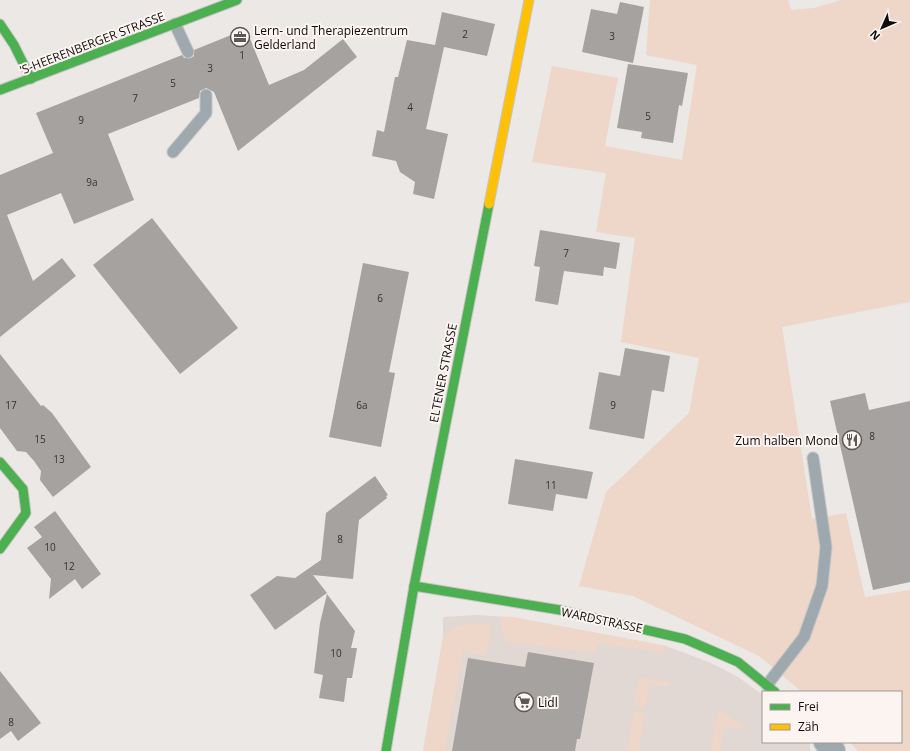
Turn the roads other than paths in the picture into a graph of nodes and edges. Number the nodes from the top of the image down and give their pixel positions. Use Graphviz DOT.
graph roads {
  1 [pos="237,0"];
  2 [pos="529,0"];
  3 [pos="0,24"];
  4 [pos="175,24"];
  5 [pos="188,52"];
  6 [pos="31,79"];
  7 [pos="0,90"];
  8 [pos="206,95"];
  9 [pos="173,152"];
  10 [pos="813,458"];
  11 [pos="0,462"];
  12 [pos="0,549"];
  13 [pos="414,586"];
  14 [pos="771,689"];
  15 [pos="826,743"];
  16 [pos="386,751"];
  17 [pos="834,751"];
  1 -- 4 [label="street, 'S-HEERENBERGER STRASSE"];
  2 -- 13 [label="street, ELTENER STRASSE"];
  3 -- 6 [label="street"];
  4 -- 5 [label="lane"];
  4 -- 6 [label="street, 'S-HEERENBERGER STRASSE"];
  6 -- 7 [label="street, 'S-HEERENBERGER STRASSE"];
  8 -- 9 [label="lane"];
  10 -- 14 [label="lane"];
  11 -- 12 [label="street"];
  13 -- 14 [label="street, WARDSTRASSE"];
  13 -- 16 [label="street, ELTENER STRASSE"];
  15 -- 17 [label="street"];
}
